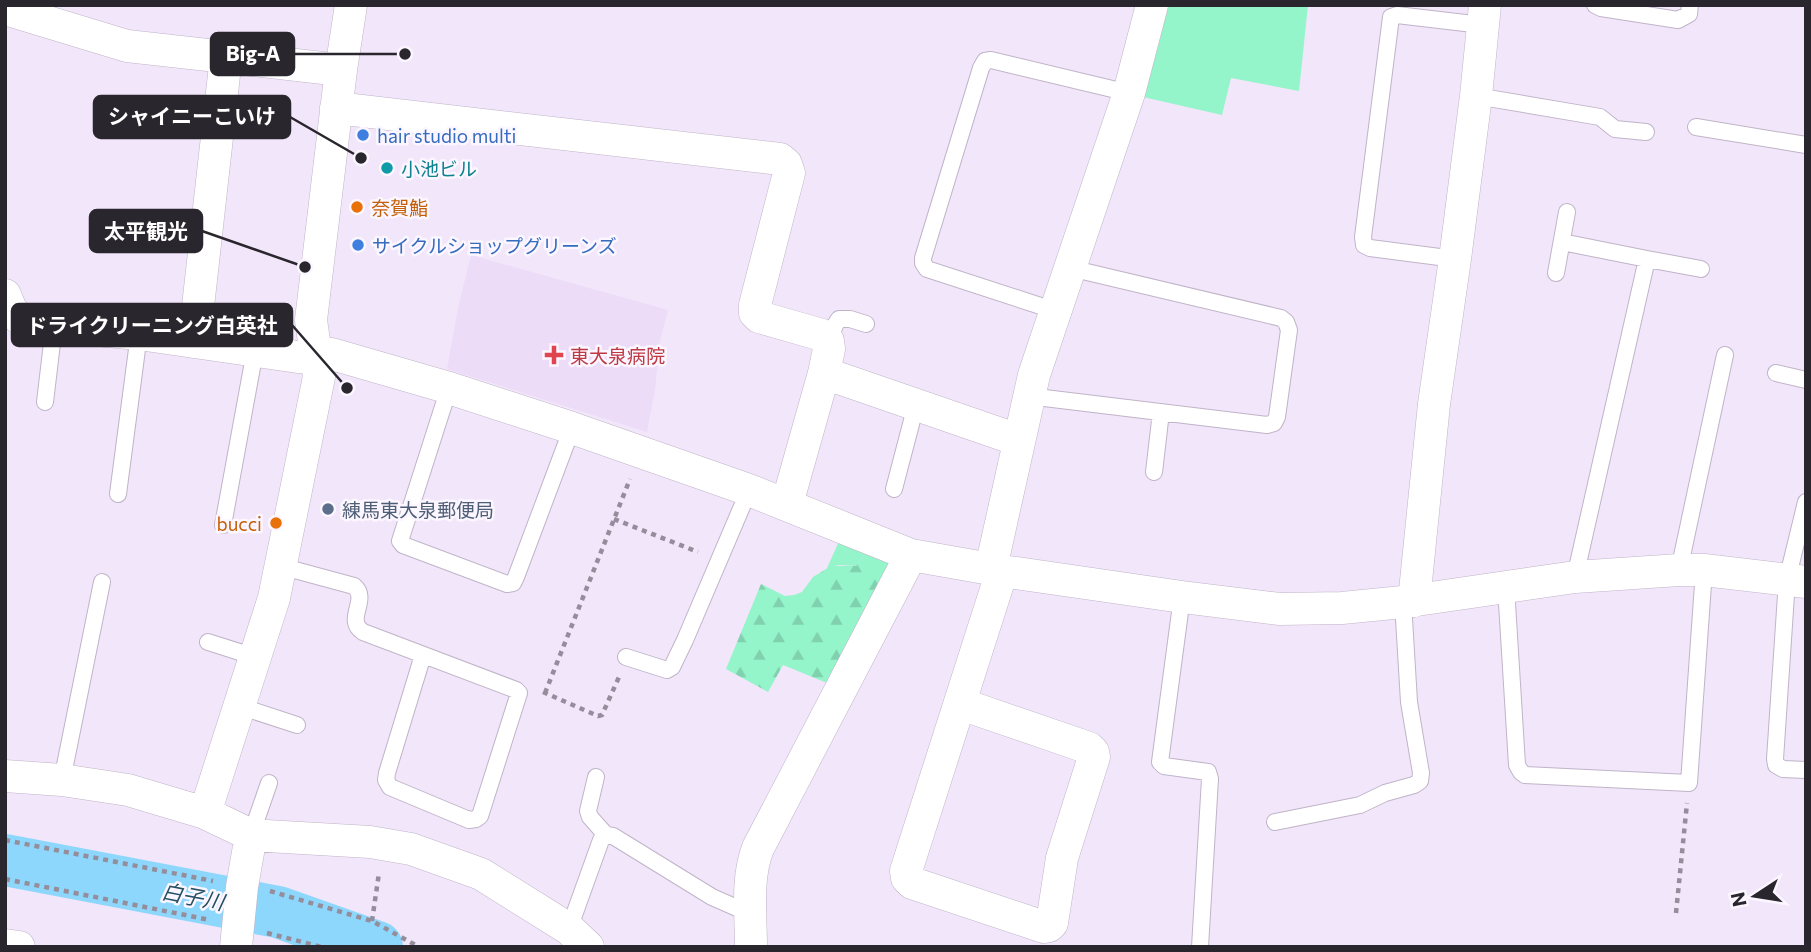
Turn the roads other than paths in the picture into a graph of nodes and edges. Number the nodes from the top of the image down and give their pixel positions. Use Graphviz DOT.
graph roads {
  1 [pos="351,5"];
  2 [pos="1152,5"];
  3 [pos="1595,5"];
  4 [pos="1690,5"];
  5 [pos="5,9"];
  6 [pos="1483,15"];
  7 [pos="226,57"];
  8 [pos="341,70"];
  9 [pos="1129,93"];
  10 [pos="1476,96"];
  11 [pos="336,108"];
  12 [pos="1696,127"];
  13 [pos="1646,132"];
  14 [pos="1806,145"];
  15 [pos="1567,212"];
  16 [pos="1562,242"];
  17 [pos="1647,259"];
  18 [pos="1455,260"];
  19 [pos="1070,268"];
  20 [pos="1701,269"];
  21 [pos="1556,273"];
  22 [pos="5,295"];
  23 [pos="1056,311"];
  24 [pos="866,324"];
  25 [pos="54,326"];
  26 [pos="139,334"];
  27 [pos="828,341"];
  28 [pos="194,342"];
  29 [pos="255,351"];
  30 [pos="1725,355"];
  31 [pos="316,356"];
  32 [pos="824,373"];
  33 [pos="1776,373"];
  34 [pos="1806,380"];
  35 [pos="449,387"];
  36 [pos="1028,396"];
  37 [pos="45,402"];
  38 [pos="916,405"];
  39 [pos="1161,412"];
  40 [pos="572,428"];
  41 [pos="1018,440"];
  42 [pos="1154,472"];
  43 [pos="894,489"];
  44 [pos="749,490"];
  45 [pos="118,494"];
  46 [pos="1806,502"];
  47 [pos="787,504"];
  48 [pos="223,525"];
  49 [pos="911,555"];
  50 [pos="281,566"];
  51 [pos="996,570"];
  52 [pos="1691,570"];
  53 [pos="1575,577"];
  54 [pos="1796,581"];
  55 [pos="102,582"];
  56 [pos="1506,587"];
  57 [pos="1182,597"];
  58 [pos="1408,602"];
  59 [pos="208,642"];
  60 [pos="423,655"];
  61 [pos="255,657"];
  62 [pos="626,657"];
  63 [pos="961,704"];
  64 [pos="239,706"];
  65 [pos="297,725"];
  66 [pos="1806,770"];
  67 [pos="5,776"];
  68 [pos="596,777"];
  69 [pos="62,780"];
  70 [pos="269,783"];
  71 [pos="205,813"];
  72 [pos="1275,822"];
  73 [pos="251,835"];
  74 [pos="606,835"];
  75 [pos="749,909"];
  76 [pos="237,936"];
  77 [pos="578,938"];
  78 [pos="5,945"];
  79 [pos="19,947"];
  80 [pos="751,947"];
  81 [pos="1200,947"];
  1 -- 8 [label="street"];
  2 -- 9 [label="street"];
  3 -- 4 [label="lane"];
  5 -- 7 [label="street"];
  6 -- 10 [label="street"];
  6 -- 18 [label="lane"];
  7 -- 8 [label="street"];
  7 -- 28 [label="street"];
  8 -- 11 [label="street"];
  9 -- 19 [label="street"];
  9 -- 23 [label="lane"];
  10 -- 13 [label="lane"];
  10 -- 18 [label="street"];
  11 -- 27 [label="street"];
  11 -- 31 [label="street"];
  12 -- 14 [label="lane"];
  15 -- 16 [label="lane"];
  16 -- 17 [label="lane"];
  16 -- 21 [label="lane"];
  17 -- 20 [label="lane"];
  17 -- 53 [label="lane"];
  18 -- 58 [label="street"];
  19 -- 23 [label="street"];
  19 -- 39 [label="lane"];
  22 -- 25 [label="street"];
  23 -- 36 [label="street"];
  24 -- 27 [label="lane"];
  25 -- 26 [label="street"];
  25 -- 37 [label="lane"];
  26 -- 28 [label="street"];
  26 -- 45 [label="lane"];
  27 -- 32 [label="street"];
  28 -- 29 [label="street"];
  29 -- 31 [label="street"];
  29 -- 48 [label="lane"];
  30 -- 52 [label="lane"];
  31 -- 35 [label="street"];
  31 -- 50 [label="street"];
  32 -- 38 [label="street"];
  32 -- 47 [label="street"];
  33 -- 34 [label="lane"];
  35 -- 40 [label="street"];
  35 -- 40 [label="lane"];
  36 -- 39 [label="lane"];
  36 -- 41 [label="street"];
  38 -- 41 [label="street"];
  38 -- 43 [label="lane"];
  39 -- 42 [label="lane"];
  40 -- 44 [label="street"];
  41 -- 51 [label="street"];
  44 -- 47 [label="street"];
  44 -- 62 [label="lane"];
  46 -- 54 [label="lane"];
  47 -- 49 [label="street"];
  49 -- 51 [label="street"];
  49 -- 75 [label="street"];
  50 -- 60 [label="lane"];
  50 -- 61 [label="street"];
  51 -- 57 [label="street"];
  51 -- 63 [label="street"];
  52 -- 53 [label="street"];
  52 -- 54 [label="street"];
  52 -- 56 [label="lane"];
  53 -- 56 [label="street"];
  54 -- 66 [label="lane"];
  55 -- 69 [label="lane"];
  56 -- 58 [label="street"];
  57 -- 58 [label="street"];
  57 -- 81 [label="lane"];
  58 -- 72 [label="lane"];
  59 -- 61 [label="lane"];
  60 -- 60 [label="lane"];
  61 -- 64 [label="street"];
  63 -- 63 [label="street"];
  64 -- 65 [label="lane"];
  64 -- 71 [label="street"];
  67 -- 69 [label="street"];
  68 -- 74 [label="lane"];
  69 -- 71 [label="street"];
  70 -- 73 [label="lane"];
  71 -- 73 [label="street"];
  73 -- 76 [label="street"];
  73 -- 77 [label="street"];
  74 -- 75 [label="lane"];
  74 -- 77 [label="lane"];
  75 -- 80 [label="street"];
  78 -- 79 [label="street"];
}
